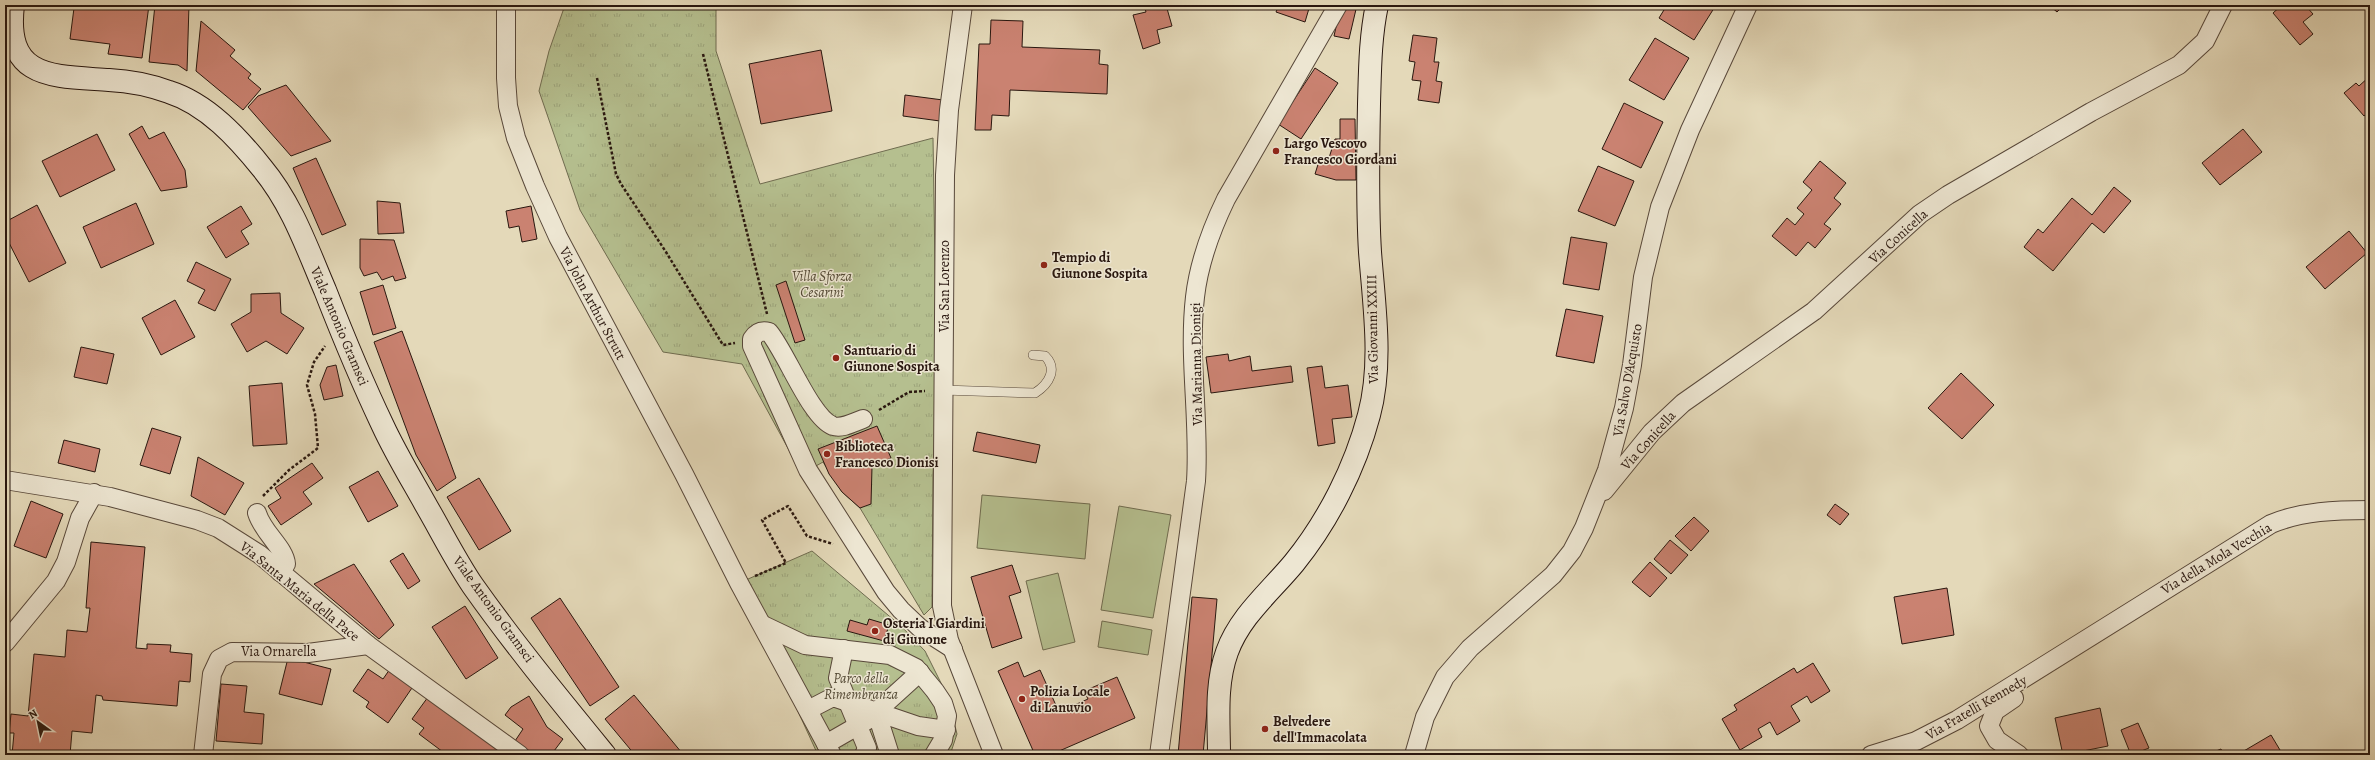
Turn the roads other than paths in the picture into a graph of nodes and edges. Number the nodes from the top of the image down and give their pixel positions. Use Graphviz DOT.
graph roads {
  1 [pos="13,5"];
  2 [pos="506,5"];
  3 [pos="963,5"];
  4 [pos="1338,5"];
  5 [pos="1377,5"];
  6 [pos="1748,5"];
  7 [pos="2223,5"];
  8 [pos="1033,355"];
  9 [pos="943,390"];
  10 [pos="863,419"];
  11 [pos="5,480"];
  12 [pos="94,493"];
  13 [pos="1595,503"];
  14 [pos="2370,510"];
  15 [pos="257,513"];
  16 [pos="280,572"];
  17 [pos="763,625"];
  18 [pos="5,643"];
  19 [pos="368,645"];
  20 [pos="2076,647"];
  21 [pos="844,649"];
  22 [pos="953,649"];
  23 [pos="920,672"];
  24 [pos="848,702"];
  25 [pos="808,710"];
  26 [pos="876,712"];
  27 [pos="858,726"];
  28 [pos="946,730"];
  29 [pos="829,749"];
  30 [pos="203,755"];
  31 [pos="520,755"];
  32 [pos="605,755"];
  33 [pos="864,755"];
  34 [pos="890,755"];
  35 [pos="934,755"];
  36 [pos="994,755"];
  37 [pos="1159,755"];
  38 [pos="1219,755"];
  39 [pos="1414,755"];
  40 [pos="1871,755"];
  41 [pos="2019,755"];
  1 -- 32 [label="street, Viale Antonio Gramsci"];
  2 -- 17 [label="street, Via John Arthur Strutt"];
  3 -- 9 [label="street, Via San Lorenzo"];
  4 -- 37 [label="street, Via Marianna Dionigi"];
  5 -- 38 [label="street, Via Giovanni XXIII"];
  6 -- 13 [label="street, Via Salvo D'Acquisto"];
  7 -- 13 [label="street, Via Conicella"];
  8 -- 9 [label="lane"];
  9 -- 22 [label="street, Via San Lorenzo"];
  10 -- 22 [label="street"];
  11 -- 12 [label="street, Via Santa Maria della Pace"];
  12 -- 16 [label="street, Via Santa Maria della Pace"];
  12 -- 18 [label="street"];
  13 -- 39 [label="street, Via Salvo D'Acquisto"];
  14 -- 20 [label="street, Via della Mola Vecchia"];
  15 -- 16 [label="street"];
  16 -- 19 [label="street, Via Santa Maria della Pace"];
  17 -- 21 [label="street"];
  17 -- 25 [label="street, Via John Arthur Strutt"];
  19 -- 30 [label="street, Via Ornarella"];
  19 -- 31 [label="street, Via Santa Maria della Pace"];
  20 -- 40 [label="street, Via Fratelli Kennedy"];
  20 -- 41 [label="street"];
  21 -- 23 [label="street"];
  21 -- 24 [label="street"];
  22 -- 36 [label="street, Via San Lorenzo"];
  23 -- 26 [label="street"];
  23 -- 28 [label="street"];
  24 -- 25 [label="street"];
  24 -- 26 [label="street"];
  24 -- 27 [label="street"];
  25 -- 29 [label="street, Via John Arthur Strutt"];
  26 -- 27 [label="street"];
  26 -- 28 [label="street"];
  26 -- 34 [label="street"];
  27 -- 29 [label="street"];
  27 -- 33 [label="street"];
  28 -- 35 [label="street"];
}
